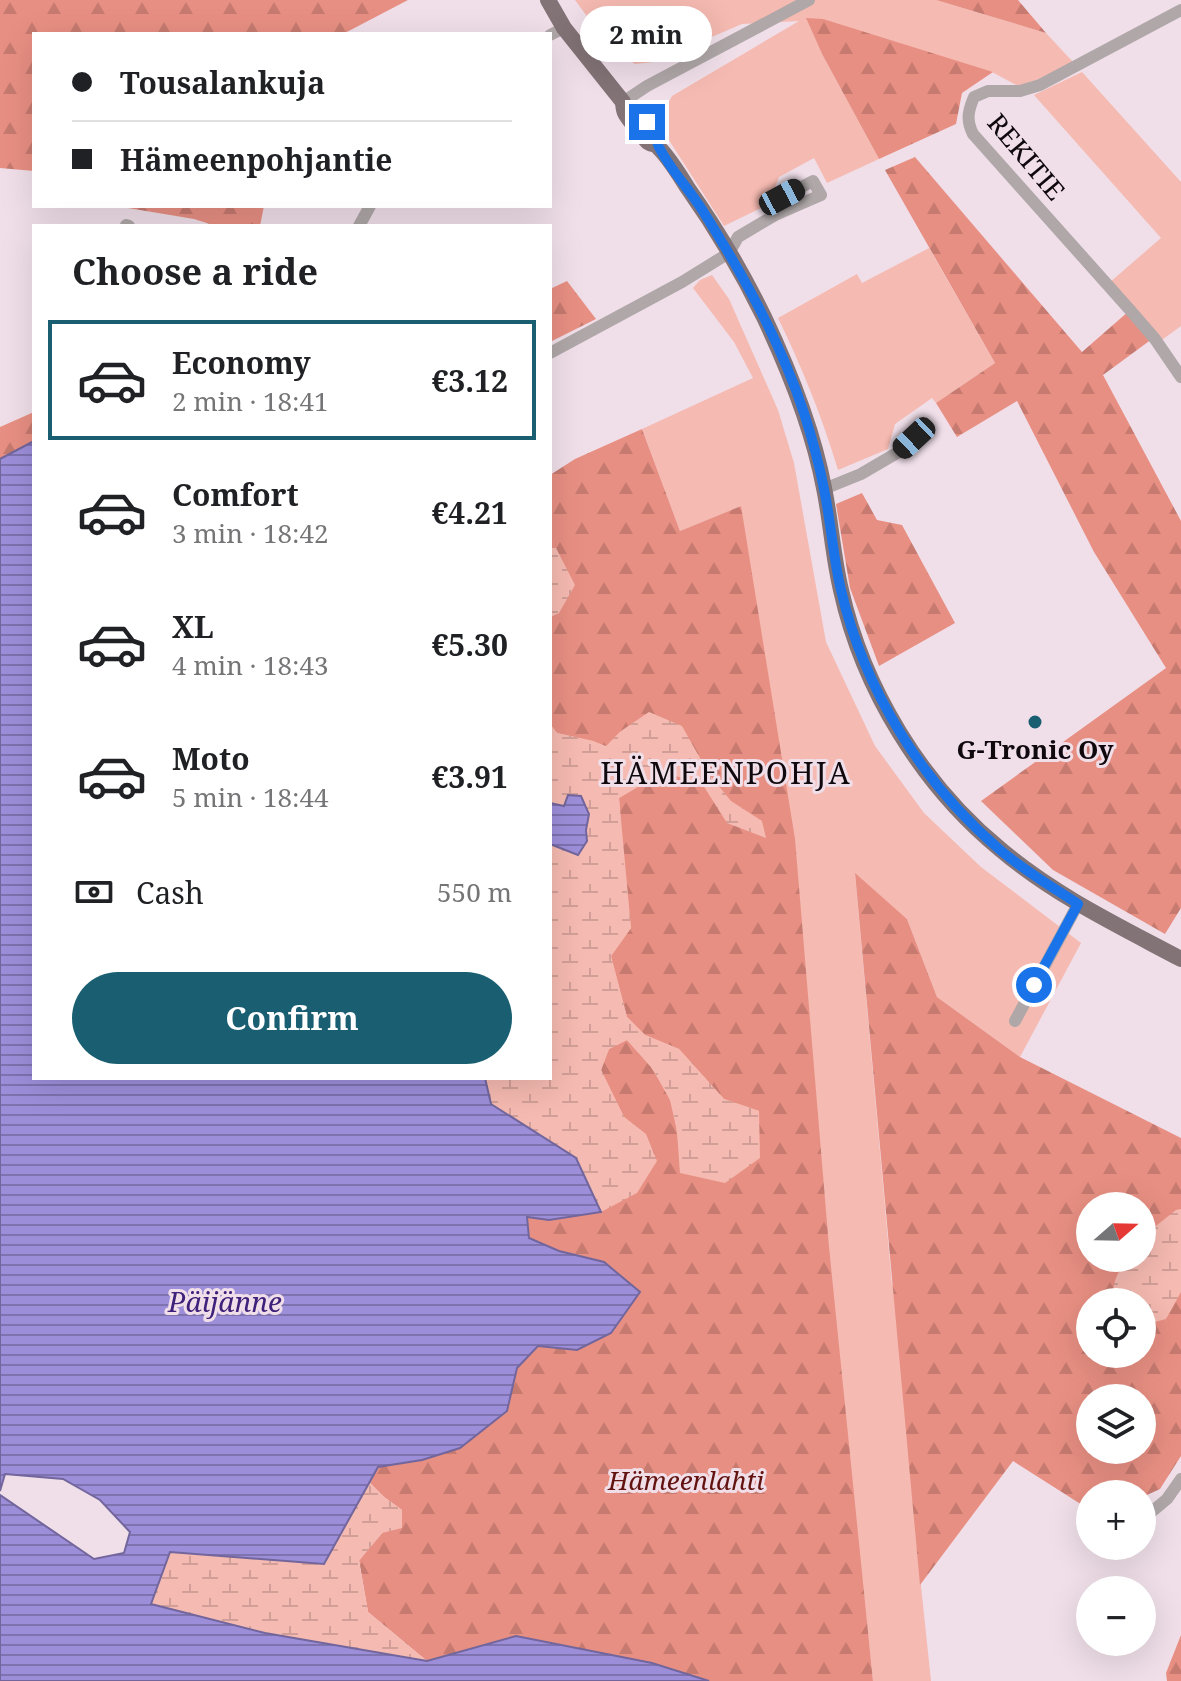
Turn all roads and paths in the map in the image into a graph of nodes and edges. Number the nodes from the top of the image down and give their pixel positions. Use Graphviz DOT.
graph roads {
  1 [pos="548,0"];
  2 [pos="809,0"];
  3 [pos="1181,10"];
  4 [pos="557,32"];
  5 [pos="623,102"];
  6 [pos="775,215"];
  7 [pos="729,253"];
  8 [pos="552,352"];
  9 [pos="1181,377"];
  10 [pos="926,427"];
  11 [pos="824,489"];
  12 [pos="1078,904"];
  13 [pos="1181,959"];
  14 [pos="1015,1021"];
  15 [pos="1181,1479"];
  16 [pos="1156,1508"];
  1 -- 4 [label="main road"];
  2 -- 5 [label="street"];
  3 -- 9 [label="street, REKITIE"];
  4 -- 5 [label="main road"];
  5 -- 7 [label="main road"];
  6 -- 7 [label="street"];
  7 -- 8 [label="street"];
  7 -- 11 [label="main road"];
  10 -- 11 [label="street"];
  11 -- 12 [label="main road"];
  12 -- 13 [label="main road"];
  12 -- 14 [label="street"];
  15 -- 16 [label="street"];
}
